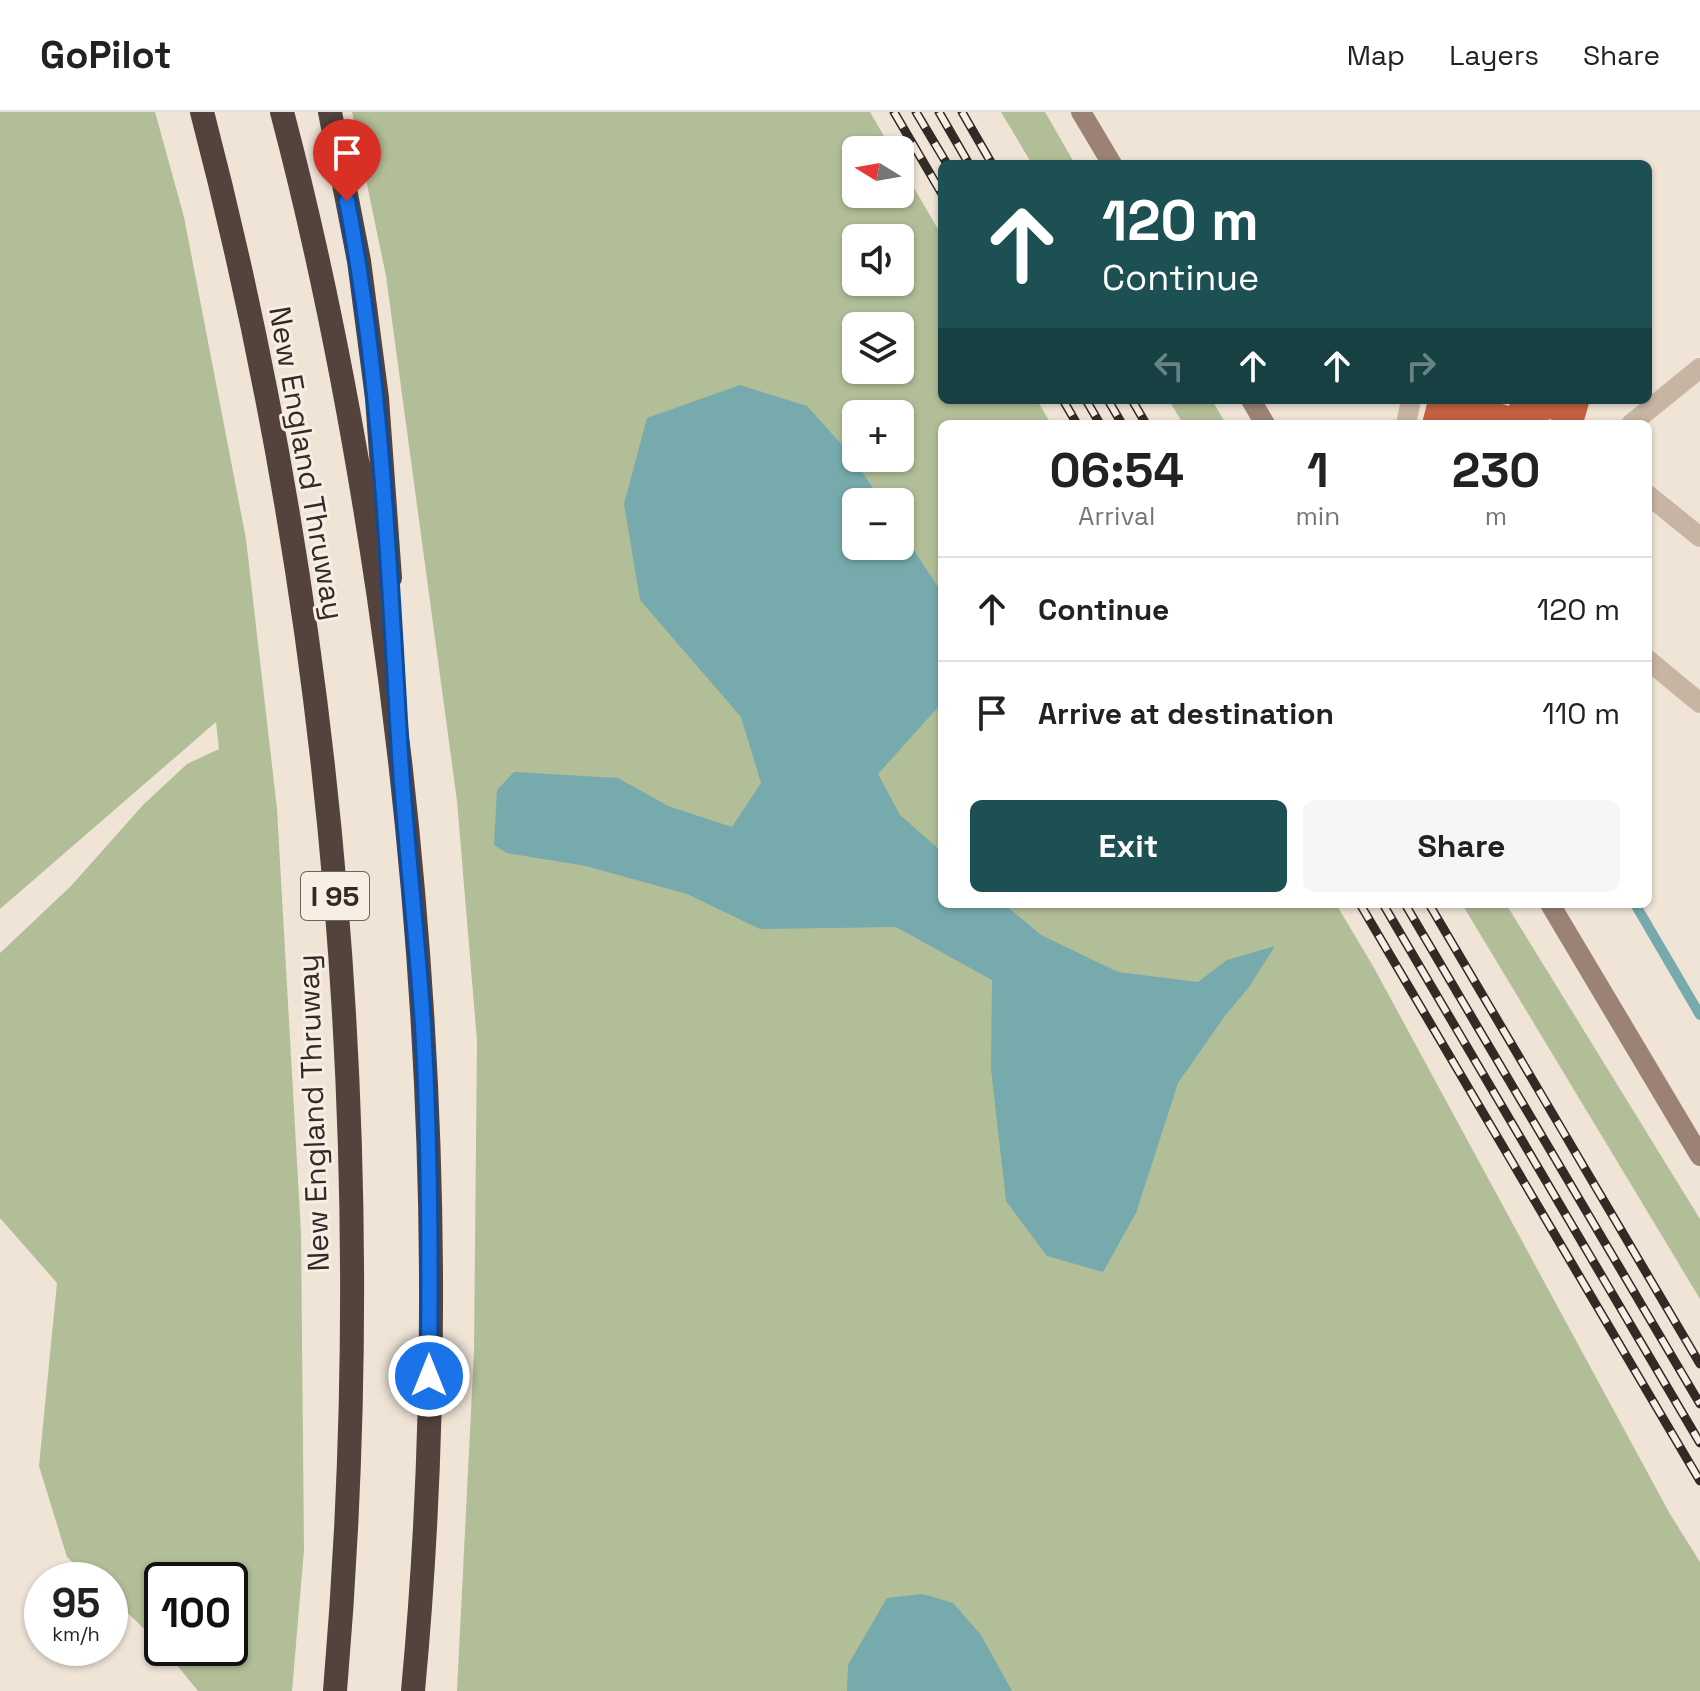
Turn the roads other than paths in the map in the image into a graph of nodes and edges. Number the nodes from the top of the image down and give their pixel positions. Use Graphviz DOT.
graph roads {
  1 [pos="202,112"];
  2 [pos="282,112"];
  3 [pos="330,112"];
  4 [pos="1081,112"];
  5 [pos="1110,160"];
  6 [pos="1700,368"];
  7 [pos="1636,420"];
  8 [pos="1652,498"];
  9 [pos="1700,537"];
  10 [pos="1652,663"];
  11 [pos="1700,703"];
  12 [pos="402,776"];
  13 [pos="1552,908"];
  14 [pos="1700,1156"];
  15 [pos="335,1691"];
  16 [pos="413,1691"];
  1 -- 15 [label="highway, New England Thruway / I 95"];
  2 -- 12 [label="highway, New England Thruway / I 95"];
  3 -- 12 [label="highway"];
  4 -- 5 [label="street"];
  6 -- 7 [label="street"];
  8 -- 9 [label="street"];
  10 -- 11 [label="street"];
  12 -- 16 [label="highway, New England Thruway / I 95"];
  13 -- 14 [label="street"];
}
